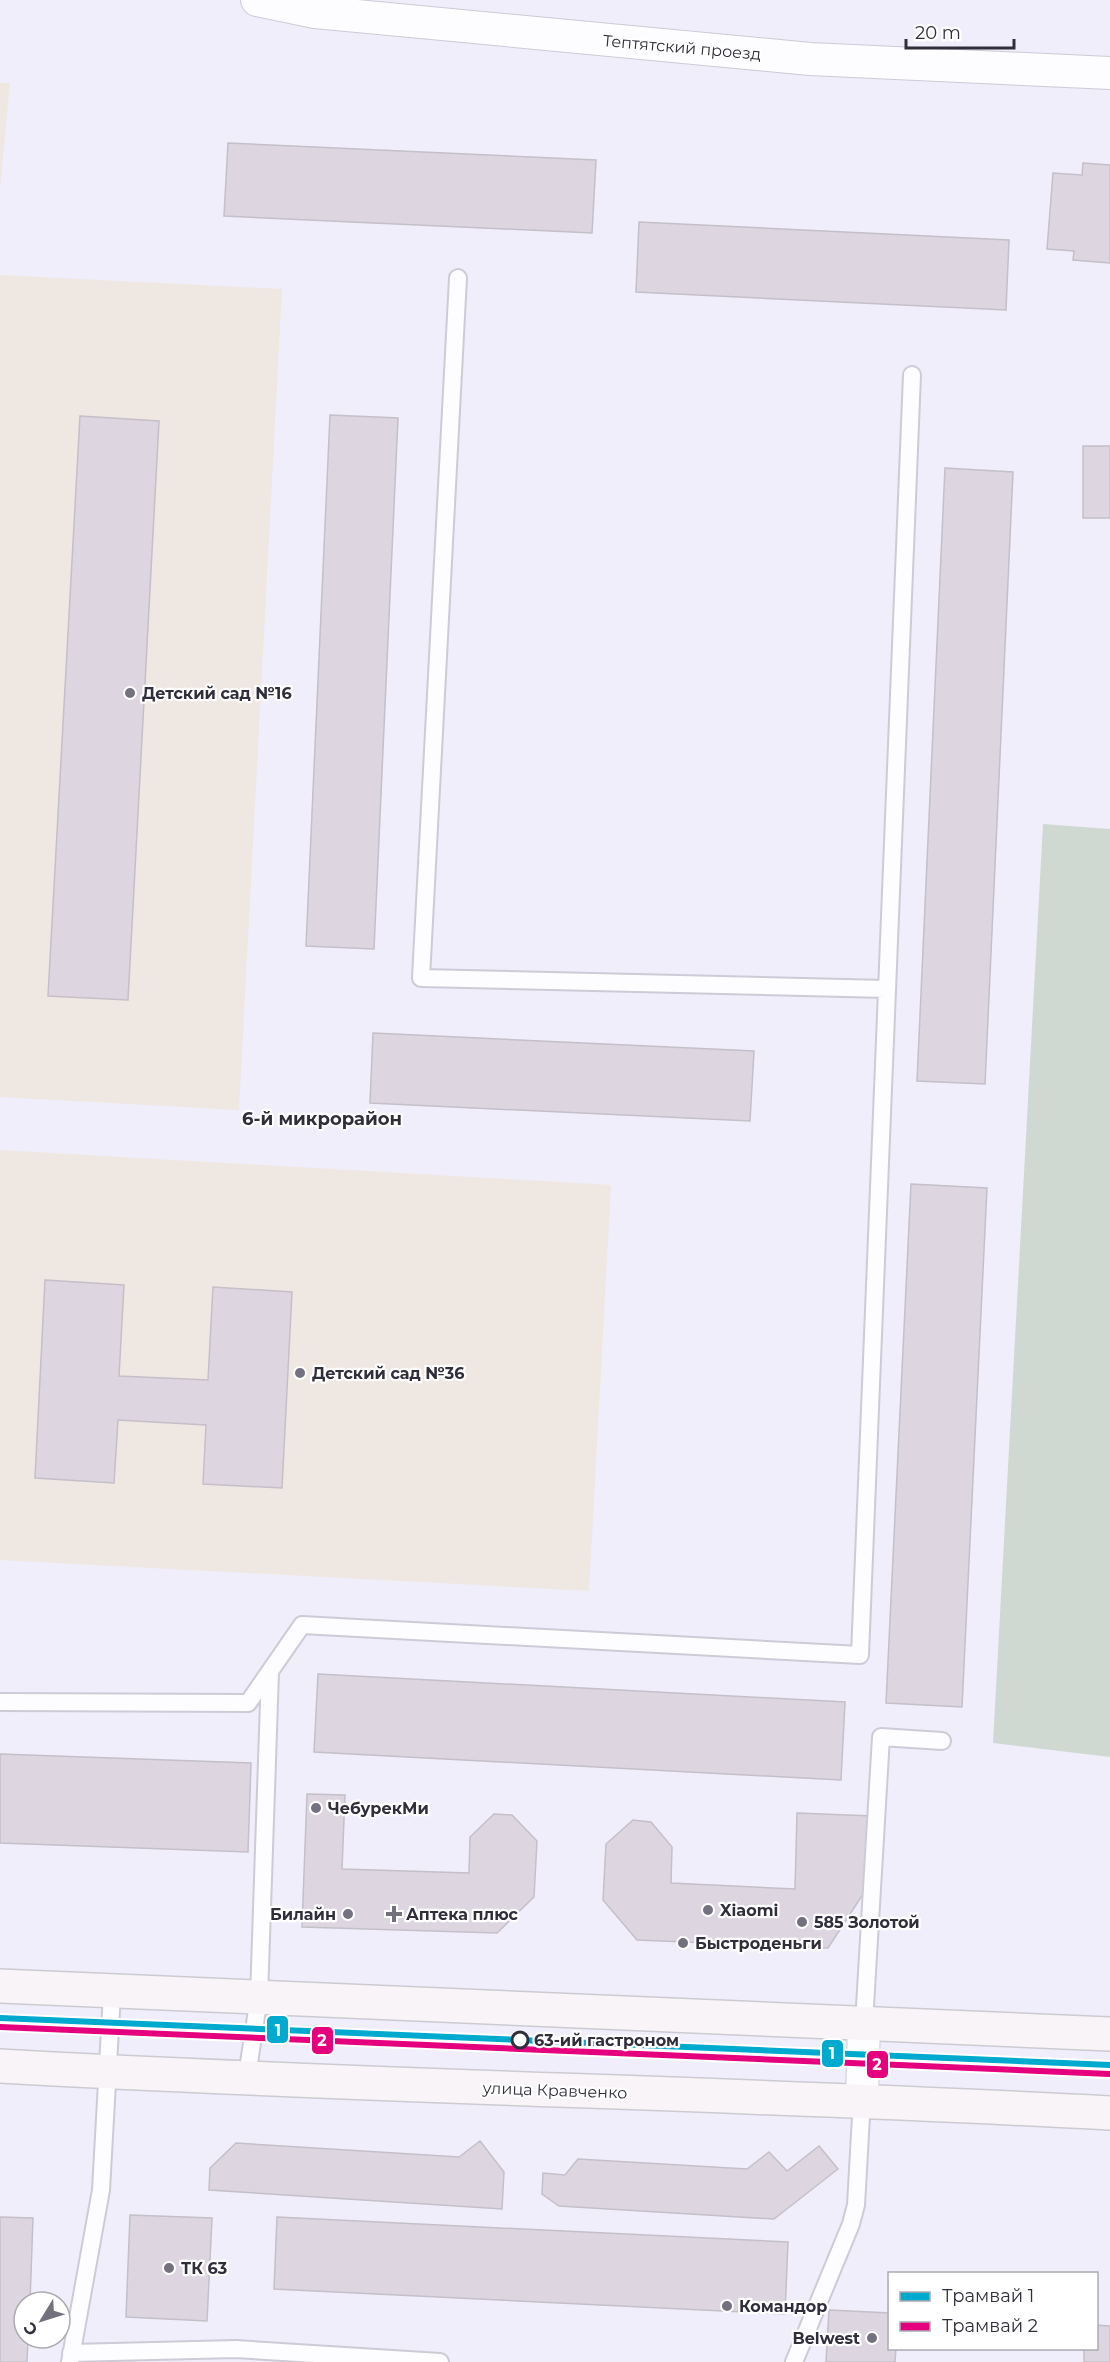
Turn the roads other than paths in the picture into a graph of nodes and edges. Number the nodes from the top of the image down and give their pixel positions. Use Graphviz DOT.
graph roads {
  1 [pos="257,0"];
  2 [pos="1110,74"];
  3 [pos="458,278"];
  4 [pos="912,375"];
  5 [pos="887,989"];
  6 [pos="270,1671"];
  7 [pos="0,1702"];
  8 [pos="942,1741"];
  9 [pos="0,1986"];
  10 [pos="112,1993"];
  11 [pos="259,1997"];
  12 [pos="864,2024"];
  13 [pos="1110,2034"];
  14 [pos="0,2066"];
  15 [pos="106,2072"];
  16 [pos="247,2076"];
  17 [pos="862,2099"];
  18 [pos="1110,2113"];
  19 [pos="71,2358"];
  20 [pos="440,2362"];
  21 [pos="794,2362"];
  1 -- 2 [label="street, Тептятский проезд"];
  3 -- 5 [label="lane"];
  4 -- 5 [label="lane"];
  5 -- 6 [label="lane"];
  6 -- 7 [label="lane"];
  6 -- 11 [label="lane"];
  8 -- 12 [label="lane"];
  9 -- 10 [label="main road"];
  10 -- 11 [label="main road"];
  10 -- 15 [label="lane"];
  11 -- 12 [label="main road"];
  11 -- 16 [label="lane"];
  12 -- 13 [label="main road"];
  12 -- 17 [label="street"];
  14 -- 15 [label="main road, улица Кравченко"];
  15 -- 16 [label="main road, улица Кравченко"];
  15 -- 19 [label="lane"];
  16 -- 17 [label="main road, улица Кравченко"];
  17 -- 18 [label="main road, улица Кравченко"];
  17 -- 21 [label="lane"];
  19 -- 20 [label="lane"];
}
